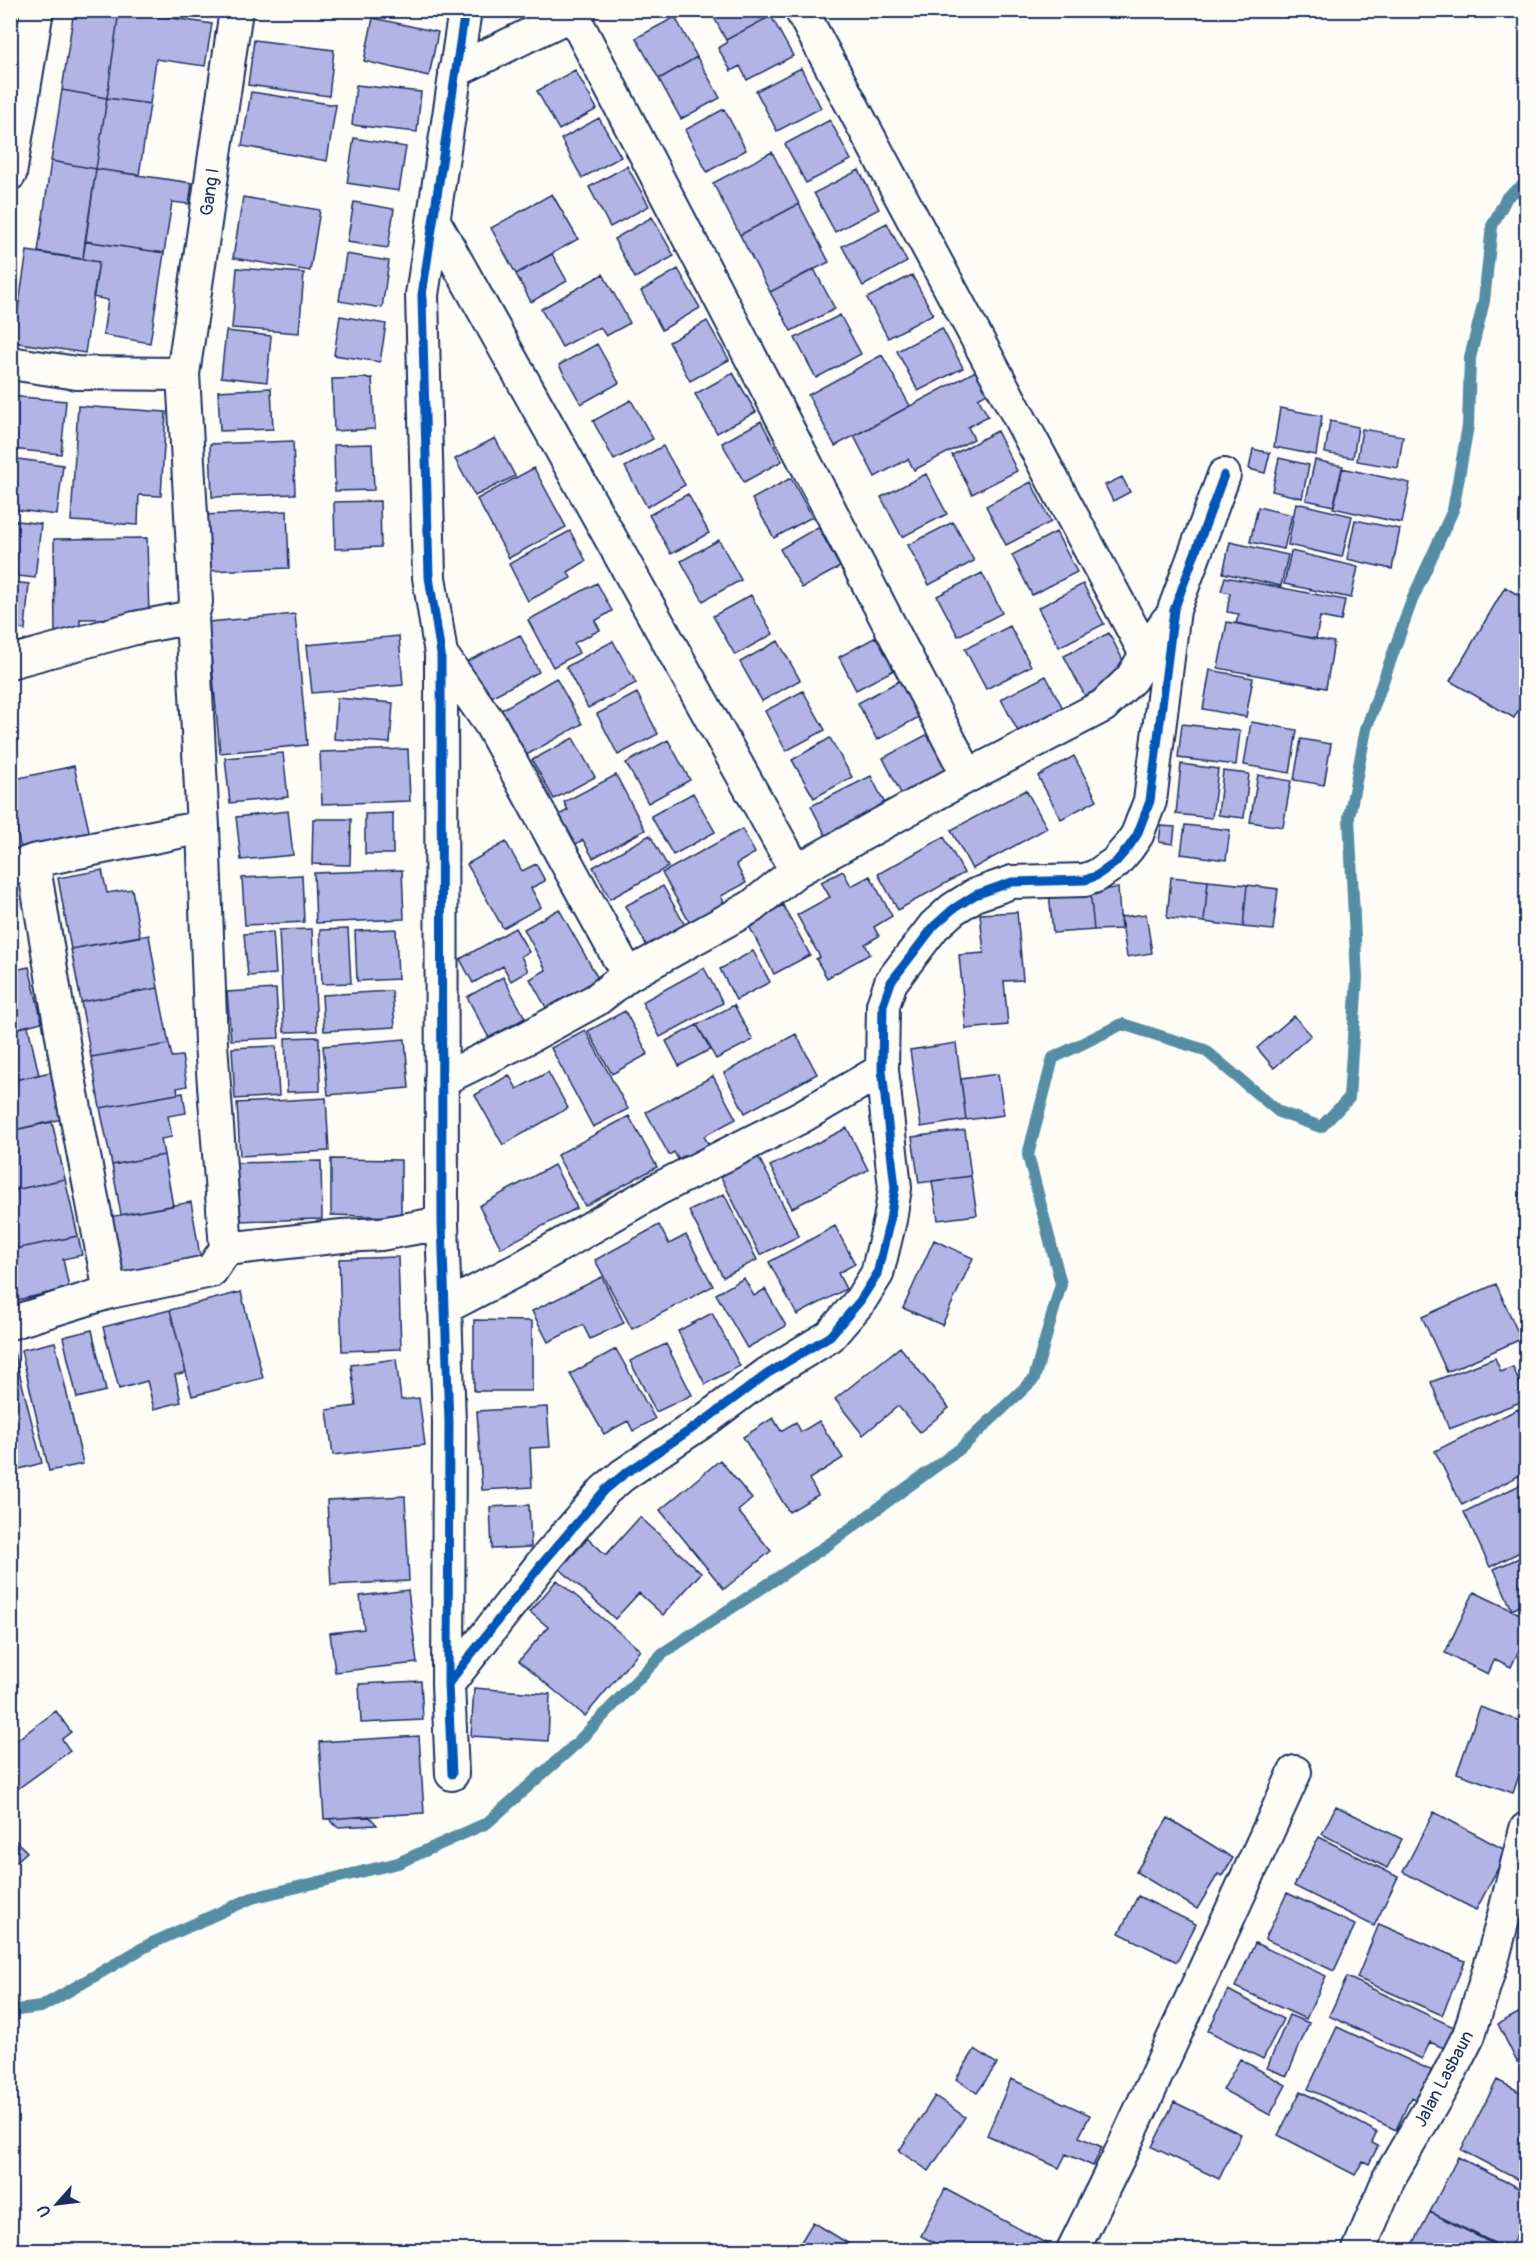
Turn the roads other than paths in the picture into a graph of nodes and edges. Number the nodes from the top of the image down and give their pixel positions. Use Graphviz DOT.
graph roads {
  1 [pos="37,10"];
  2 [pos="236,10"];
  3 [pos="465,10"];
  4 [pos="801,10"];
  5 [pos="576,13"];
  6 [pos="455,71"];
  7 [pos="10,174"];
  8 [pos="434,221"];
  9 [pos="10,363"];
  10 [pos="183,375"];
  11 [pos="1224,475"];
  12 [pos="1174,610"];
  13 [pos="192,617"];
  14 [pos="441,654"];
  15 [pos="1147,656"];
  16 [pos="10,662"];
  17 [pos="968,776"];
  18 [pos="203,827"];
  19 [pos="22,865"];
  20 [pos="796,871"];
  21 [pos="628,975"];
  22 [pos="882,1070"];
  23 [pos="441,1080"];
  24 [pos="442,1223"];
  25 [pos="226,1249"];
  26 [pos="110,1292"];
  27 [pos="444,1308"];
  28 [pos="10,1323"];
  29 [pos="448,1684"];
  30 [pos="1295,1772"];
  31 [pos="452,1774"];
  32 [pos="1527,1829"];
  33 [pos="1073,2250"];
  34 [pos="1359,2250"];
  1 -- 7 [label="street"];
  2 -- 10 [label="street, Gang I"];
  3 -- 6 [label="street"];
  4 -- 15 [label="street"];
  5 -- 6 [label="street"];
  5 -- 17 [label="street"];
  6 -- 8 [label="street"];
  8 -- 14 [label="street"];
  8 -- 20 [label="street"];
  9 -- 10 [label="street"];
  10 -- 13 [label="street, Gang I"];
  11 -- 12 [label="street"];
  12 -- 15 [label="street"];
  12 -- 22 [label="street"];
  13 -- 16 [label="street"];
  13 -- 18 [label="street, Gang I"];
  14 -- 21 [label="street"];
  14 -- 23 [label="street"];
  15 -- 17 [label="street"];
  17 -- 20 [label="street"];
  18 -- 19 [label="street"];
  18 -- 25 [label="street, Gang I"];
  19 -- 26 [label="street"];
  20 -- 21 [label="street"];
  21 -- 23 [label="street"];
  22 -- 27 [label="street"];
  22 -- 29 [label="street"];
  23 -- 24 [label="street"];
  24 -- 25 [label="street"];
  24 -- 27 [label="street"];
  25 -- 26 [label="street"];
  26 -- 28 [label="street"];
  27 -- 29 [label="street"];
  29 -- 31 [label="street"];
  30 -- 33 [label="street"];
  32 -- 34 [label="street, Jalan Lasbaun"];
}
